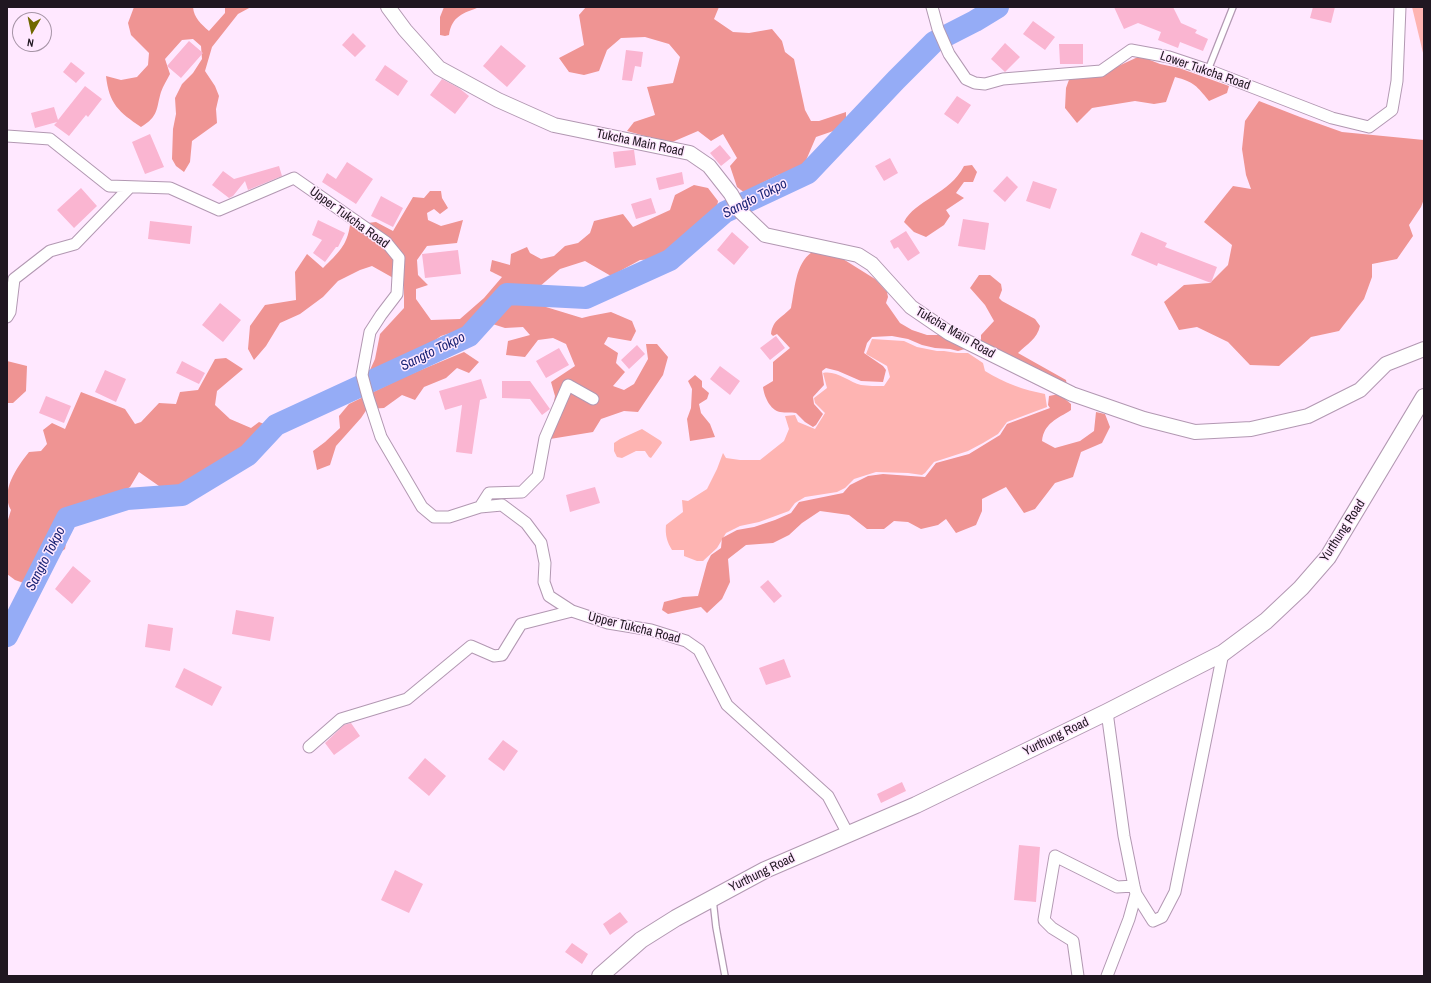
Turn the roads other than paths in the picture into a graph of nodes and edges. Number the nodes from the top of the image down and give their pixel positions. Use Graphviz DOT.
graph roads {
  1 [pos="388,7"];
  2 [pos="932,7"];
  3 [pos="1233,7"];
  4 [pos="1400,7"];
  5 [pos="1208,70"];
  6 [pos="7,136"];
  7 [pos="130,187"];
  8 [pos="7,317"];
  9 [pos="1424,349"];
  10 [pos="1424,397"];
  11 [pos="593,399"];
  12 [pos="480,507"];
  13 [pos="572,611"];
  14 [pos="1223,653"];
  15 [pos="1107,712"];
  16 [pos="309,746"];
  17 [pos="848,834"];
  18 [pos="1135,890"];
  19 [pos="713,898"];
  20 [pos="600,976"];
  21 [pos="725,976"];
  22 [pos="1078,976"];
  23 [pos="1107,976"];
  1 -- 9 [label="street, Tukcha Main Road"];
  2 -- 5 [label="street, Lower Tukcha Road"];
  3 -- 5 [label="lane"];
  4 -- 5 [label="street, Lower Tukcha Road"];
  6 -- 7 [label="street, Upper Tukcha Road"];
  7 -- 8 [label="street"];
  7 -- 12 [label="street, Upper Tukcha Road"];
  10 -- 14 [label="main road, Yurthung Road"];
  11 -- 12 [label="street"];
  12 -- 13 [label="street, Upper Tukcha Road"];
  13 -- 16 [label="street"];
  13 -- 17 [label="street, Upper Tukcha Road"];
  14 -- 15 [label="main road, Yurthung Road"];
  14 -- 18 [label="street"];
  15 -- 17 [label="main road, Yurthung Road"];
  15 -- 18 [label="street"];
  17 -- 19 [label="main road, Yurthung Road"];
  18 -- 22 [label="street"];
  18 -- 23 [label="street"];
  19 -- 20 [label="main road, Yurthung Road"];
  19 -- 21 [label="lane"];
}
